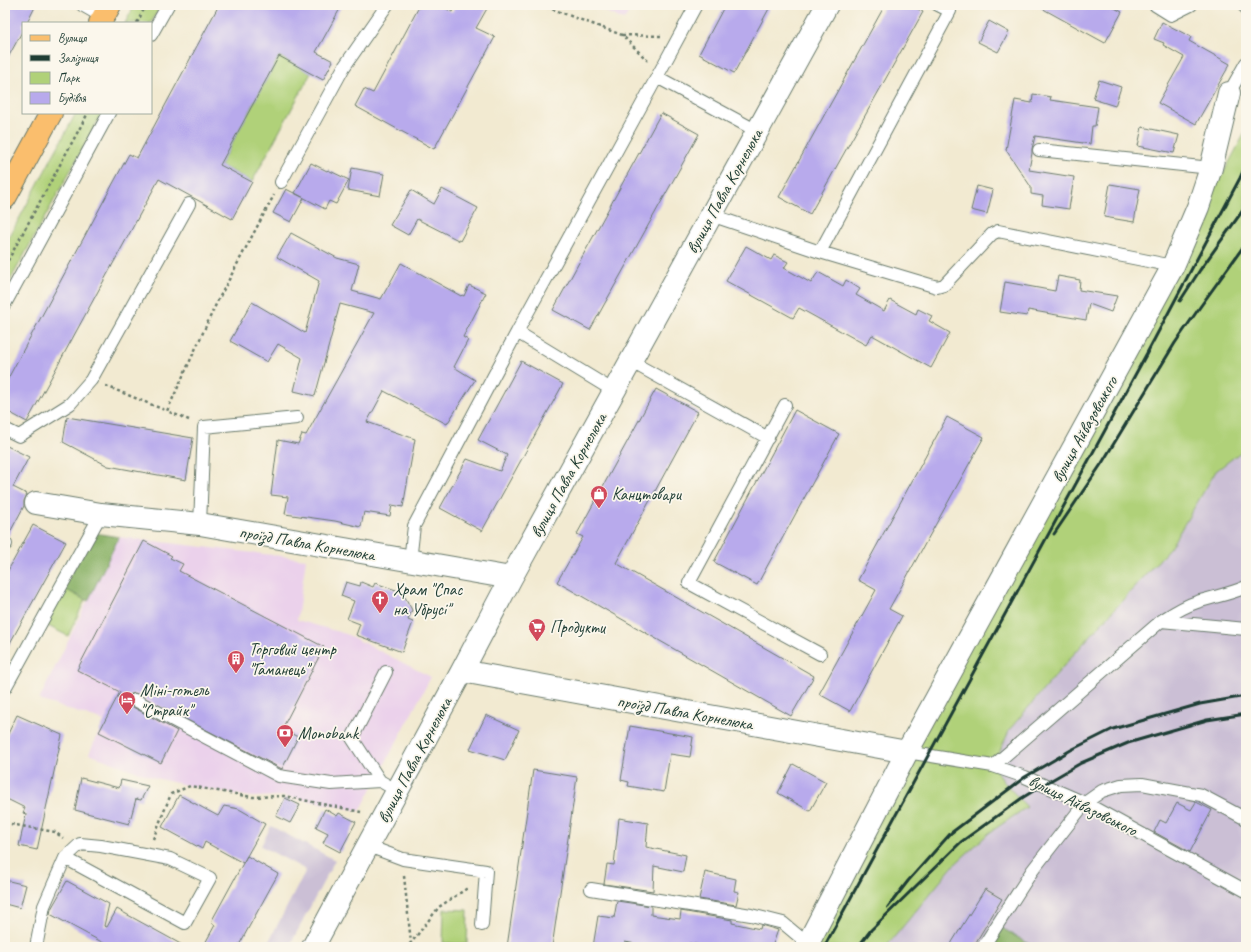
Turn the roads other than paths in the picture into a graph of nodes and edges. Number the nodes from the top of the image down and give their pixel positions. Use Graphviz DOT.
graph roads {
  1 [pos="82,5"];
  2 [pos="168,5"];
  3 [pos="387,5"];
  4 [pos="696,5"];
  5 [pos="827,5"];
  6 [pos="938,5"];
  7 [pos="1155,5"];
  8 [pos="1191,5"];
  9 [pos="1243,5"];
  10 [pos="1246,8"];
  11 [pos="104,15"];
  12 [pos="152,33"];
  13 [pos="1246,62"];
  14 [pos="658,75"];
  15 [pos="1229,93"];
  16 [pos="50,114"];
  17 [pos="108,114"];
  18 [pos="757,131"];
  19 [pos="1039,150"];
  20 [pos="1211,168"];
  21 [pos="281,182"];
  22 [pos="5,198"];
  23 [pos="189,204"];
  24 [pos="711,215"];
  25 [pos="820,252"];
  26 [pos="1173,266"];
  27 [pos="5,304"];
  28 [pos="517,332"];
  29 [pos="630,361"];
  30 [pos="614,391"];
  31 [pos="785,405"];
  32 [pos="296,418"];
  33 [pos="5,428"];
  34 [pos="768,438"];
  35 [pos="36,503"];
  36 [pos="101,514"];
  37 [pos="200,524"];
  38 [pos="410,561"];
  39 [pos="511,578"];
  40 [pos="1246,587"];
  41 [pos="1161,622"];
  42 [pos="1246,629"];
  43 [pos="820,654"];
  44 [pos="462,671"];
  45 [pos="386,672"];
  46 [pos="5,688"];
  47 [pos="135,700"];
  48 [pos="907,752"];
  49 [pos="993,766"];
  50 [pos="389,786"];
  51 [pos="1085,803"];
  52 [pos="1246,818"];
  53 [pos="368,846"];
  54 [pos="65,858"];
  55 [pos="591,889"];
  56 [pos="1246,891"];
  57 [pos="482,925"];
  58 [pos="807,945"];
  59 [pos="36,947"];
  60 [pos="314,947"];
  61 [pos="983,947"];
  1 -- 11 [label="lane"];
  2 -- 12 [label="lane"];
  3 -- 21 [label="lane"];
  4 -- 14 [label="lane"];
  5 -- 18 [label="street, вулиця Павла Корнелюка"];
  6 -- 25 [label="lane"];
  7 -- 8 [label="lane"];
  9 -- 10 [label="lane"];
  13 -- 15 [label="lane"];
  14 -- 18 [label="lane"];
  14 -- 28 [label="lane"];
  15 -- 20 [label="street, вулиця Айвазовського"];
  16 -- 22 [label="main road"];
  17 -- 27 [label="lane"];
  18 -- 24 [label="street, вулиця Павла Корнелюка"];
  19 -- 20 [label="lane"];
  20 -- 26 [label="street, вулиця Айвазовського"];
  23 -- 33 [label="lane"];
  24 -- 25 [label="lane"];
  24 -- 29 [label="street, вулиця Павла Корнелюка"];
  25 -- 26 [label="lane"];
  26 -- 48 [label="street, вулиця Айвазовського"];
  28 -- 30 [label="lane"];
  28 -- 38 [label="lane"];
  29 -- 30 [label="street, вулиця Павла Корнелюка"];
  29 -- 34 [label="lane"];
  30 -- 39 [label="street, вулиця Павла Корнелюка"];
  31 -- 34 [label="lane"];
  32 -- 37 [label="lane"];
  34 -- 43 [label="lane"];
  35 -- 36 [label="street, проїзд Павла Корнелюка"];
  36 -- 37 [label="street, проїзд Павла Корнелюка"];
  36 -- 46 [label="lane"];
  37 -- 38 [label="street, проїзд Павла Корнелюка"];
  38 -- 39 [label="street, проїзд Павла Корнелюка"];
  39 -- 44 [label="street, вулиця Павла Корнелюка"];
  40 -- 41 [label="lane"];
  41 -- 42 [label="lane"];
  41 -- 49 [label="lane"];
  44 -- 48 [label="street, проїзд Павла Корнелюка"];
  44 -- 50 [label="street, вулиця Павла Корнелюка"];
  45 -- 50 [label="lane"];
  47 -- 50 [label="lane"];
  48 -- 49 [label="lane, вулиця Айвазовського"];
  48 -- 58 [label="street, вулиця Айвазовського"];
  49 -- 51 [label="lane, вулиця Айвазовського"];
  50 -- 53 [label="street, вулиця Павла Корнелюка"];
  51 -- 52 [label="lane"];
  51 -- 56 [label="lane, вулиця Айвазовського"];
  51 -- 61 [label="lane"];
  53 -- 57 [label="lane"];
  53 -- 60 [label="street, вулиця Павла Корнелюка"];
  54 -- 54 [label="lane"];
  54 -- 59 [label="lane"];
  55 -- 58 [label="lane"];
}
